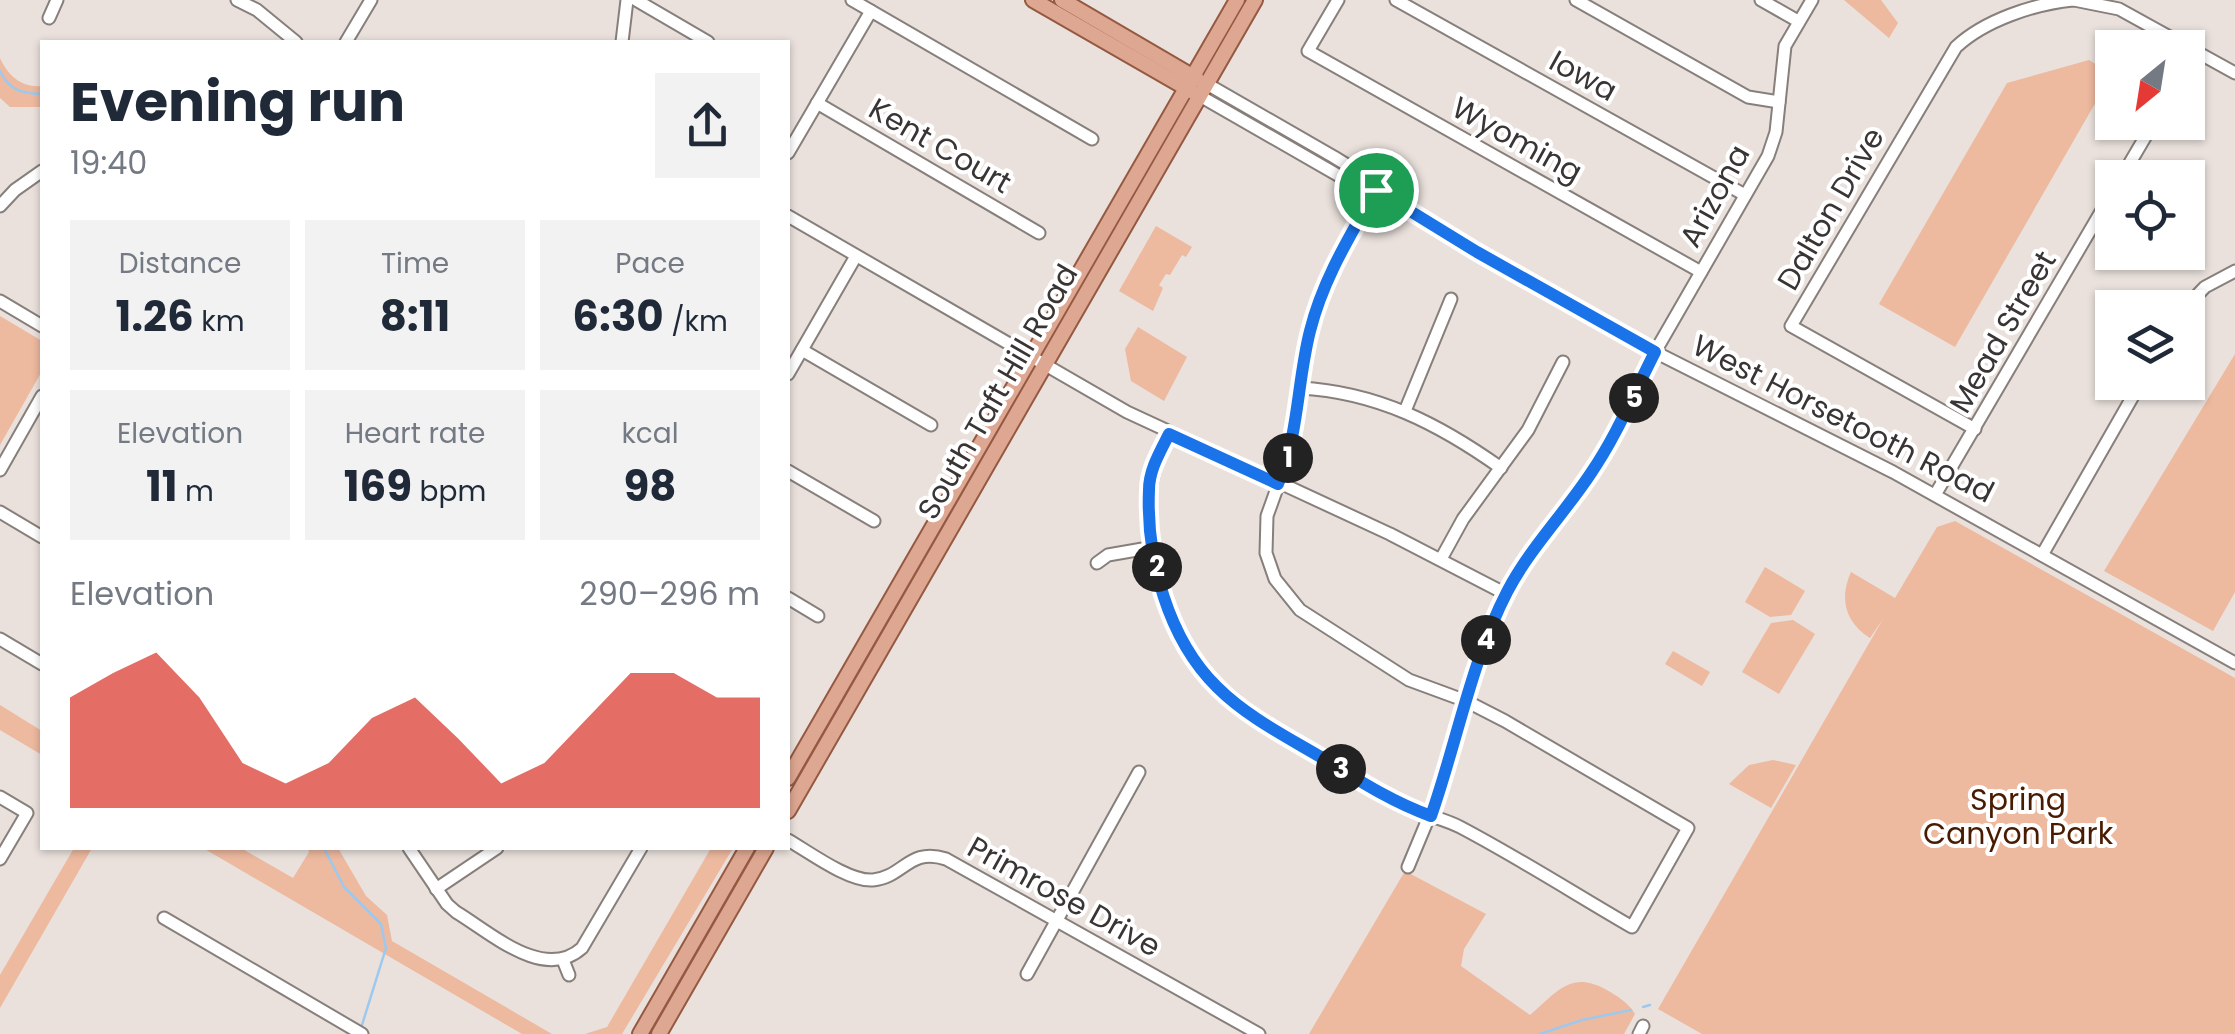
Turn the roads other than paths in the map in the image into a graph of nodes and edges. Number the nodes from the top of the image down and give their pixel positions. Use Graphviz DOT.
graph roads {
  1 [pos="56,0"];
  2 [pos="371,0"];
  3 [pos="627,0"];
  4 [pos="636,0"];
  5 [pos="852,0"];
  6 [pos="1033,0"];
  7 [pos="1062,0"];
  8 [pos="1236,0"];
  9 [pos="1255,0"];
  10 [pos="1338,0"];
  11 [pos="1396,0"];
  12 [pos="1576,0"];
  13 [pos="1761,0"];
  14 [pos="1812,0"];
  15 [pos="2074,0"];
  16 [pos="242,1"];
  17 [pos="871,11"];
  18 [pos="49,18"];
  19 [pos="1798,20"];
  20 [pos="2156,30"];
  21 [pos="293,40"];
  22 [pos="347,40"];
  23 [pos="622,40"];
  24 [pos="705,40"];
  25 [pos="2205,56"];
  26 [pos="2235,73"];
  27 [pos="1189,82"];
  28 [pos="1203,90"];
  29 [pos="1778,102"];
  30 [pos="817,103"];
  31 [pos="1092,139"];
  32 [pos="790,150"];
  33 [pos="40,172"];
  34 [pos="1376,190"];
  35 [pos="1745,195"];
  36 [pos="0,206"];
  37 [pos="790,217"];
  38 [pos="2095,222"];
  39 [pos="1039,233"];
  40 [pos="856,256"];
  41 [pos="2235,271"];
  42 [pos="1700,272"];
  43 [pos="2202,290"];
  44 [pos="1451,300"];
  45 [pos="0,301"];
  46 [pos="40,325"];
  47 [pos="802,350"];
  48 [pos="1655,352"];
  49 [pos="1030,358"];
  50 [pos="1563,362"];
  51 [pos="1044,366"];
  52 [pos="790,371"];
  53 [pos="1300,388"];
  54 [pos="2131,400"];
  55 [pos="40,405"];
  56 [pos="1406,411"];
  57 [pos="930,425"];
  58 [pos="1975,429"];
  59 [pos="1169,434"];
  60 [pos="1501,468"];
  61 [pos="0,470"];
  62 [pos="790,472"];
  63 [pos="1278,484"];
  64 [pos="1935,496"];
  65 [pos="0,512"];
  66 [pos="874,521"];
  67 [pos="40,535"];
  68 [pos="1154,547"];
  69 [pos="2042,555"];
  70 [pos="1441,559"];
  71 [pos="1097,563"];
  72 [pos="1506,594"];
  73 [pos="790,599"];
  74 [pos="818,616"];
  75 [pos="0,639"];
  76 [pos="40,663"];
  77 [pos="2235,663"];
  78 [pos="1466,701"];
  79 [pos="1140,772"];
  80 [pos="790,775"];
  81 [pos="0,797"];
  82 [pos="790,808"];
  83 [pos="1431,816"];
  84 [pos="790,841"];
  85 [pos="410,850"];
  86 [pos="494,850"];
  87 [pos="641,850"];
  88 [pos="746,850"];
  89 [pos="765,850"];
  90 [pos="0,860"];
  91 [pos="1408,866"];
  92 [pos="436,890"];
  93 [pos="164,918"];
  94 [pos="1055,920"];
  95 [pos="562,960"];
  96 [pos="1027,974"];
  97 [pos="569,975"];
  98 [pos="643,1029"];
  99 [pos="362,1034"];
  100 [pos="660,1034"];
  101 [pos="1260,1034"];
  1 -- 18 [label="street"];
  2 -- 22 [label="street"];
  3 -- 23 [label="street"];
  4 -- 24 [label="street"];
  5 -- 17 [label="street"];
  6 -- 27 [label="main road, West Horsetooth Road"];
  7 -- 27 [label="main road, West Horsetooth Road"];
  8 -- 27 [label="main road, South Taft Hill Road"];
  9 -- 28 [label="main road, South Taft Hill Road"];
  10 -- 42 [label="street, Wyoming"];
  11 -- 35 [label="street, Iowa"];
  12 -- 29 [label="street"];
  13 -- 19 [label="street"];
  14 -- 19 [label="street, Arizona"];
  15 -- 20 [label="street, Dalton Drive"];
  15 -- 58 [label="street, Dalton Drive"];
  16 -- 21 [label="street"];
  17 -- 30 [label="street"];
  17 -- 31 [label="street"];
  19 -- 29 [label="street, Arizona"];
  25 -- 26 [label="street, Dalton Drive"];
  27 -- 28 [label="main road, West Horsetooth Road"];
  27 -- 49 [label="main road, South Taft Hill Road"];
  28 -- 34 [label="street, West Horsetooth Road"];
  28 -- 51 [label="main road, South Taft Hill Road"];
  29 -- 35 [label="street, Arizona"];
  30 -- 32 [label="street"];
  30 -- 39 [label="street, Kent Court"];
  33 -- 36 [label="street"];
  34 -- 48 [label="street, West Horsetooth Road"];
  34 -- 53 [label="street"];
  35 -- 42 [label="street, Arizona"];
  37 -- 40 [label="street"];
  38 -- 58 [label="street, Mead Street"];
  40 -- 47 [label="street"];
  40 -- 49 [label="street"];
  41 -- 43 [label="street"];
  42 -- 48 [label="street, Arizona"];
  44 -- 56 [label="street"];
  45 -- 46 [label="street"];
  47 -- 52 [label="street"];
  47 -- 57 [label="street"];
  48 -- 64 [label="street, West Horsetooth Road"];
  48 -- 72 [label="street, Arizona"];
  49 -- 51 [label="street"];
  49 -- 80 [label="main road, South Taft Hill Road"];
  50 -- 60 [label="street"];
  51 -- 59 [label="street"];
  51 -- 82 [label="main road, South Taft Hill Road"];
  53 -- 56 [label="street"];
  53 -- 63 [label="street"];
  54 -- 69 [label="street"];
  55 -- 61 [label="street"];
  56 -- 60 [label="street"];
  58 -- 64 [label="street, Mead Street"];
  59 -- 63 [label="street"];
  59 -- 68 [label="street"];
  60 -- 70 [label="street"];
  62 -- 66 [label="street"];
  63 -- 70 [label="street"];
  63 -- 78 [label="street"];
  64 -- 69 [label="street, West Horsetooth Road"];
  65 -- 67 [label="street"];
  68 -- 71 [label="street"];
  68 -- 83 [label="street"];
  69 -- 77 [label="street, West Horsetooth Road"];
  70 -- 72 [label="street"];
  72 -- 78 [label="street, Arizona"];
  73 -- 74 [label="street"];
  75 -- 76 [label="street"];
  78 -- 83 [label="street, Arizona"];
  78 -- 83 [label="street"];
  79 -- 94 [label="street"];
  81 -- 90 [label="street"];
  83 -- 91 [label="street, Arizona"];
  84 -- 94 [label="street, Primrose Drive"];
  85 -- 92 [label="street"];
  86 -- 92 [label="street"];
  87 -- 95 [label="street"];
  88 -- 98 [label="main road"];
  89 -- 100 [label="main road"];
  92 -- 95 [label="street"];
  93 -- 99 [label="street"];
  94 -- 96 [label="street"];
  94 -- 101 [label="street, Primrose Drive"];
  95 -- 97 [label="street"];
  98 -- 100 [label="street"];
}
